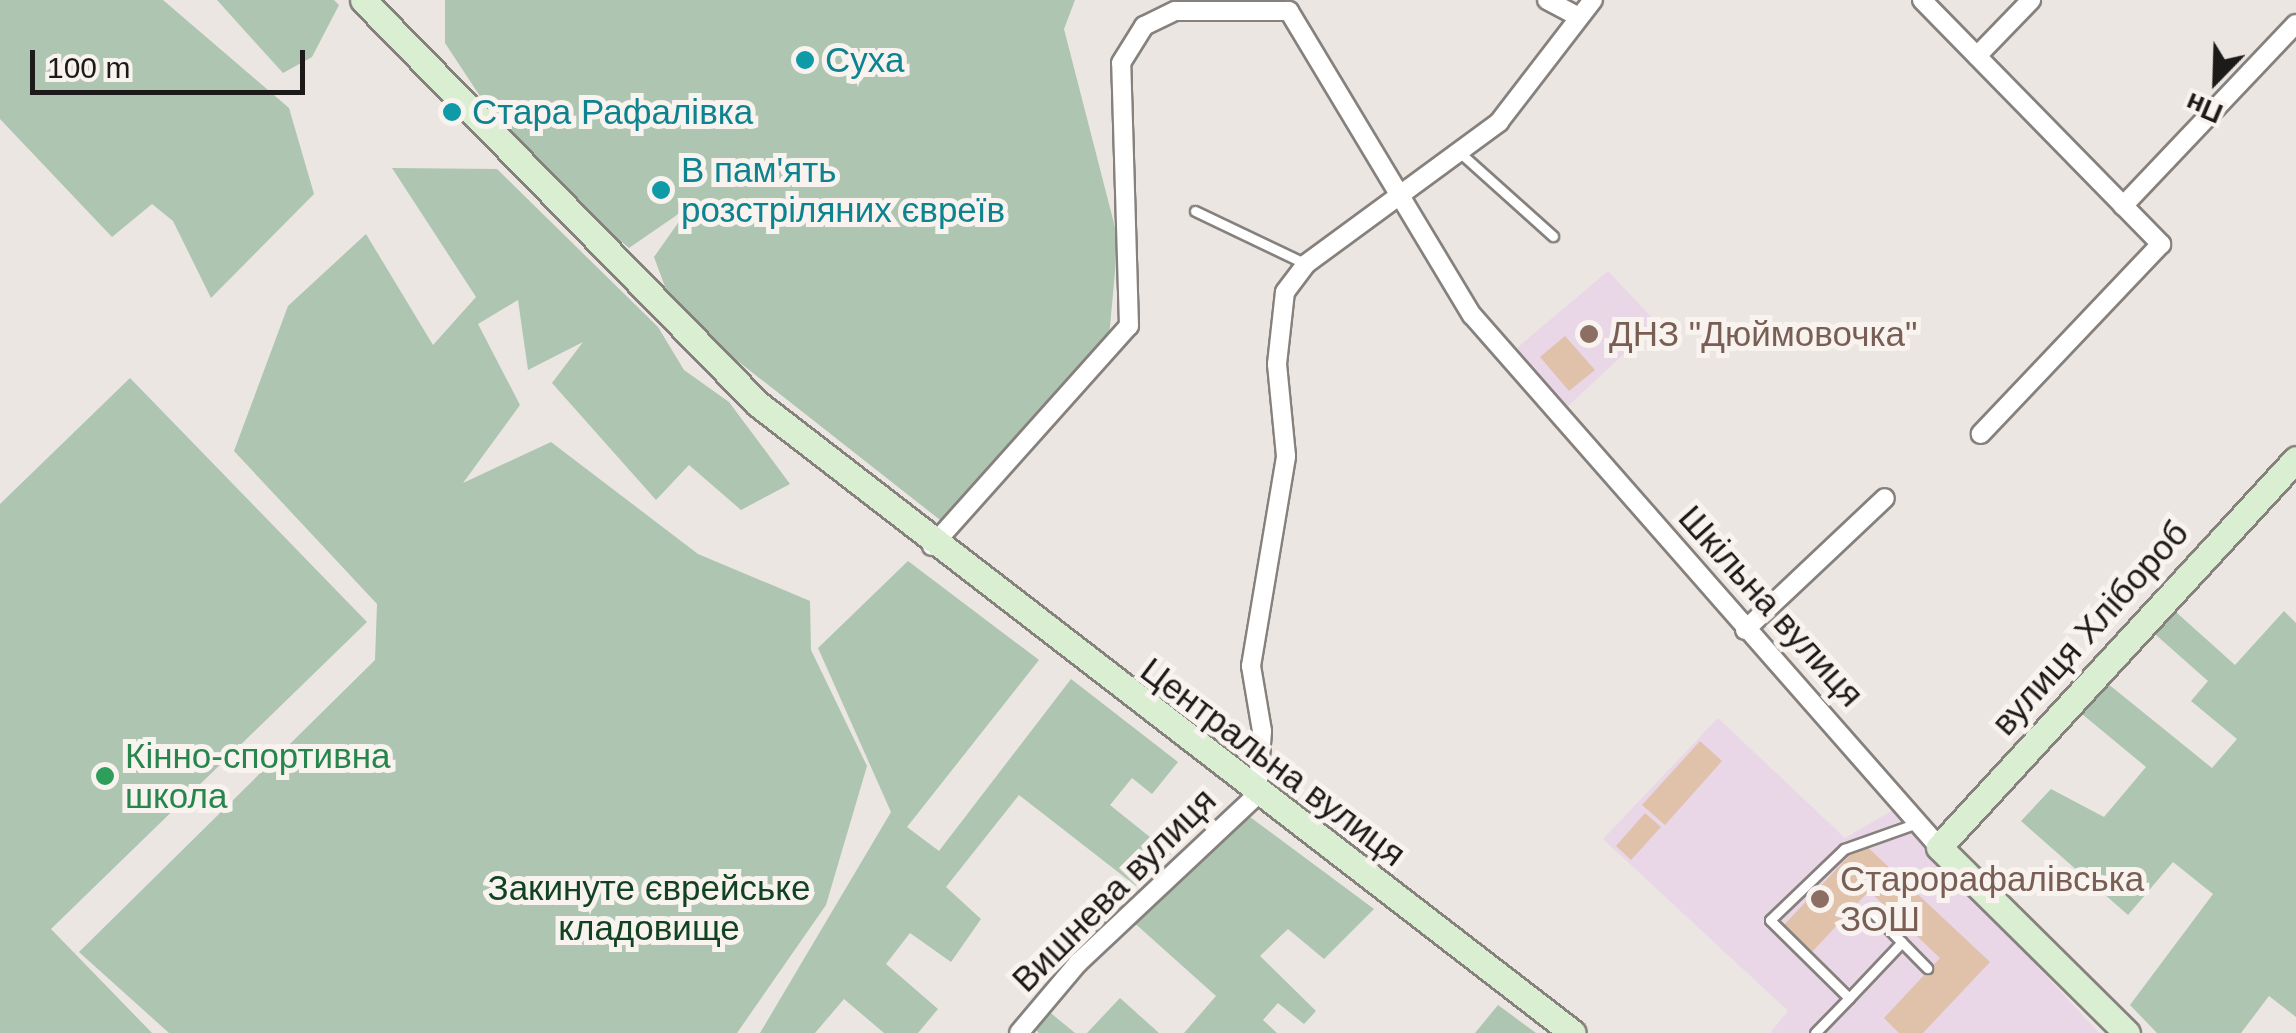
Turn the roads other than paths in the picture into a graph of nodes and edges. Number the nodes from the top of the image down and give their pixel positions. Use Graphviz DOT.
graph roads {
  1 [pos="363,0"];
  2 [pos="1547,0"];
  3 [pos="1592,0"];
  4 [pos="1922,0"];
  5 [pos="2031,0"];
  6 [pos="1289,6"];
  7 [pos="1579,17"];
  8 [pos="2296,24"];
  9 [pos="1977,56"];
  10 [pos="1455,148"];
  11 [pos="1404,192"];
  12 [pos="2123,206"];
  13 [pos="1195,211"];
  14 [pos="1554,236"];
  15 [pos="1306,264"];
  16 [pos="1981,434"];
  17 [pos="2296,458"];
  18 [pos="1886,498"];
  19 [pos="932,546"];
  20 [pos="1746,630"];
  21 [pos="1258,795"];
  22 [pos="1917,822"];
  23 [pos="1938,847"];
  24 [pos="1874,914"];
  25 [pos="1902,942"];
  26 [pos="1927,968"];
  27 [pos="1850,998"];
  28 [pos="1019,1033"];
  29 [pos="1573,1033"];
  30 [pos="1815,1033"];
  31 [pos="2127,1033"];
  1 -- 19 [label="main road, Центральна вулиця"];
  2 -- 7 [label="street"];
  3 -- 7 [label="street"];
  4 -- 9 [label="street"];
  5 -- 9 [label="street"];
  6 -- 11 [label="street, Шкільна вулиця"];
  6 -- 19 [label="street, Шкільна вулиця"];
  7 -- 10 [label="street"];
  8 -- 12 [label="street"];
  9 -- 12 [label="street"];
  10 -- 11 [label="street"];
  10 -- 14 [label="lane"];
  11 -- 15 [label="street"];
  11 -- 20 [label="street, Шкільна вулиця"];
  12 -- 16 [label="street"];
  13 -- 15 [label="lane"];
  15 -- 21 [label="street"];
  17 -- 23 [label="main road, вулиця Хлібороб"];
  18 -- 20 [label="street"];
  19 -- 21 [label="main road, Центральна вулиця"];
  20 -- 22 [label="street, Шкільна вулиця"];
  21 -- 28 [label="street, Вишнева вулиця"];
  21 -- 29 [label="main road, Центральна вулиця"];
  22 -- 23 [label="street, Шкільна вулиця"];
  22 -- 27 [label="lane"];
  23 -- 31 [label="main road, Шкільна вулиця"];
  24 -- 25 [label="lane"];
  25 -- 26 [label="lane"];
  25 -- 27 [label="lane"];
  27 -- 30 [label="lane"];
}
